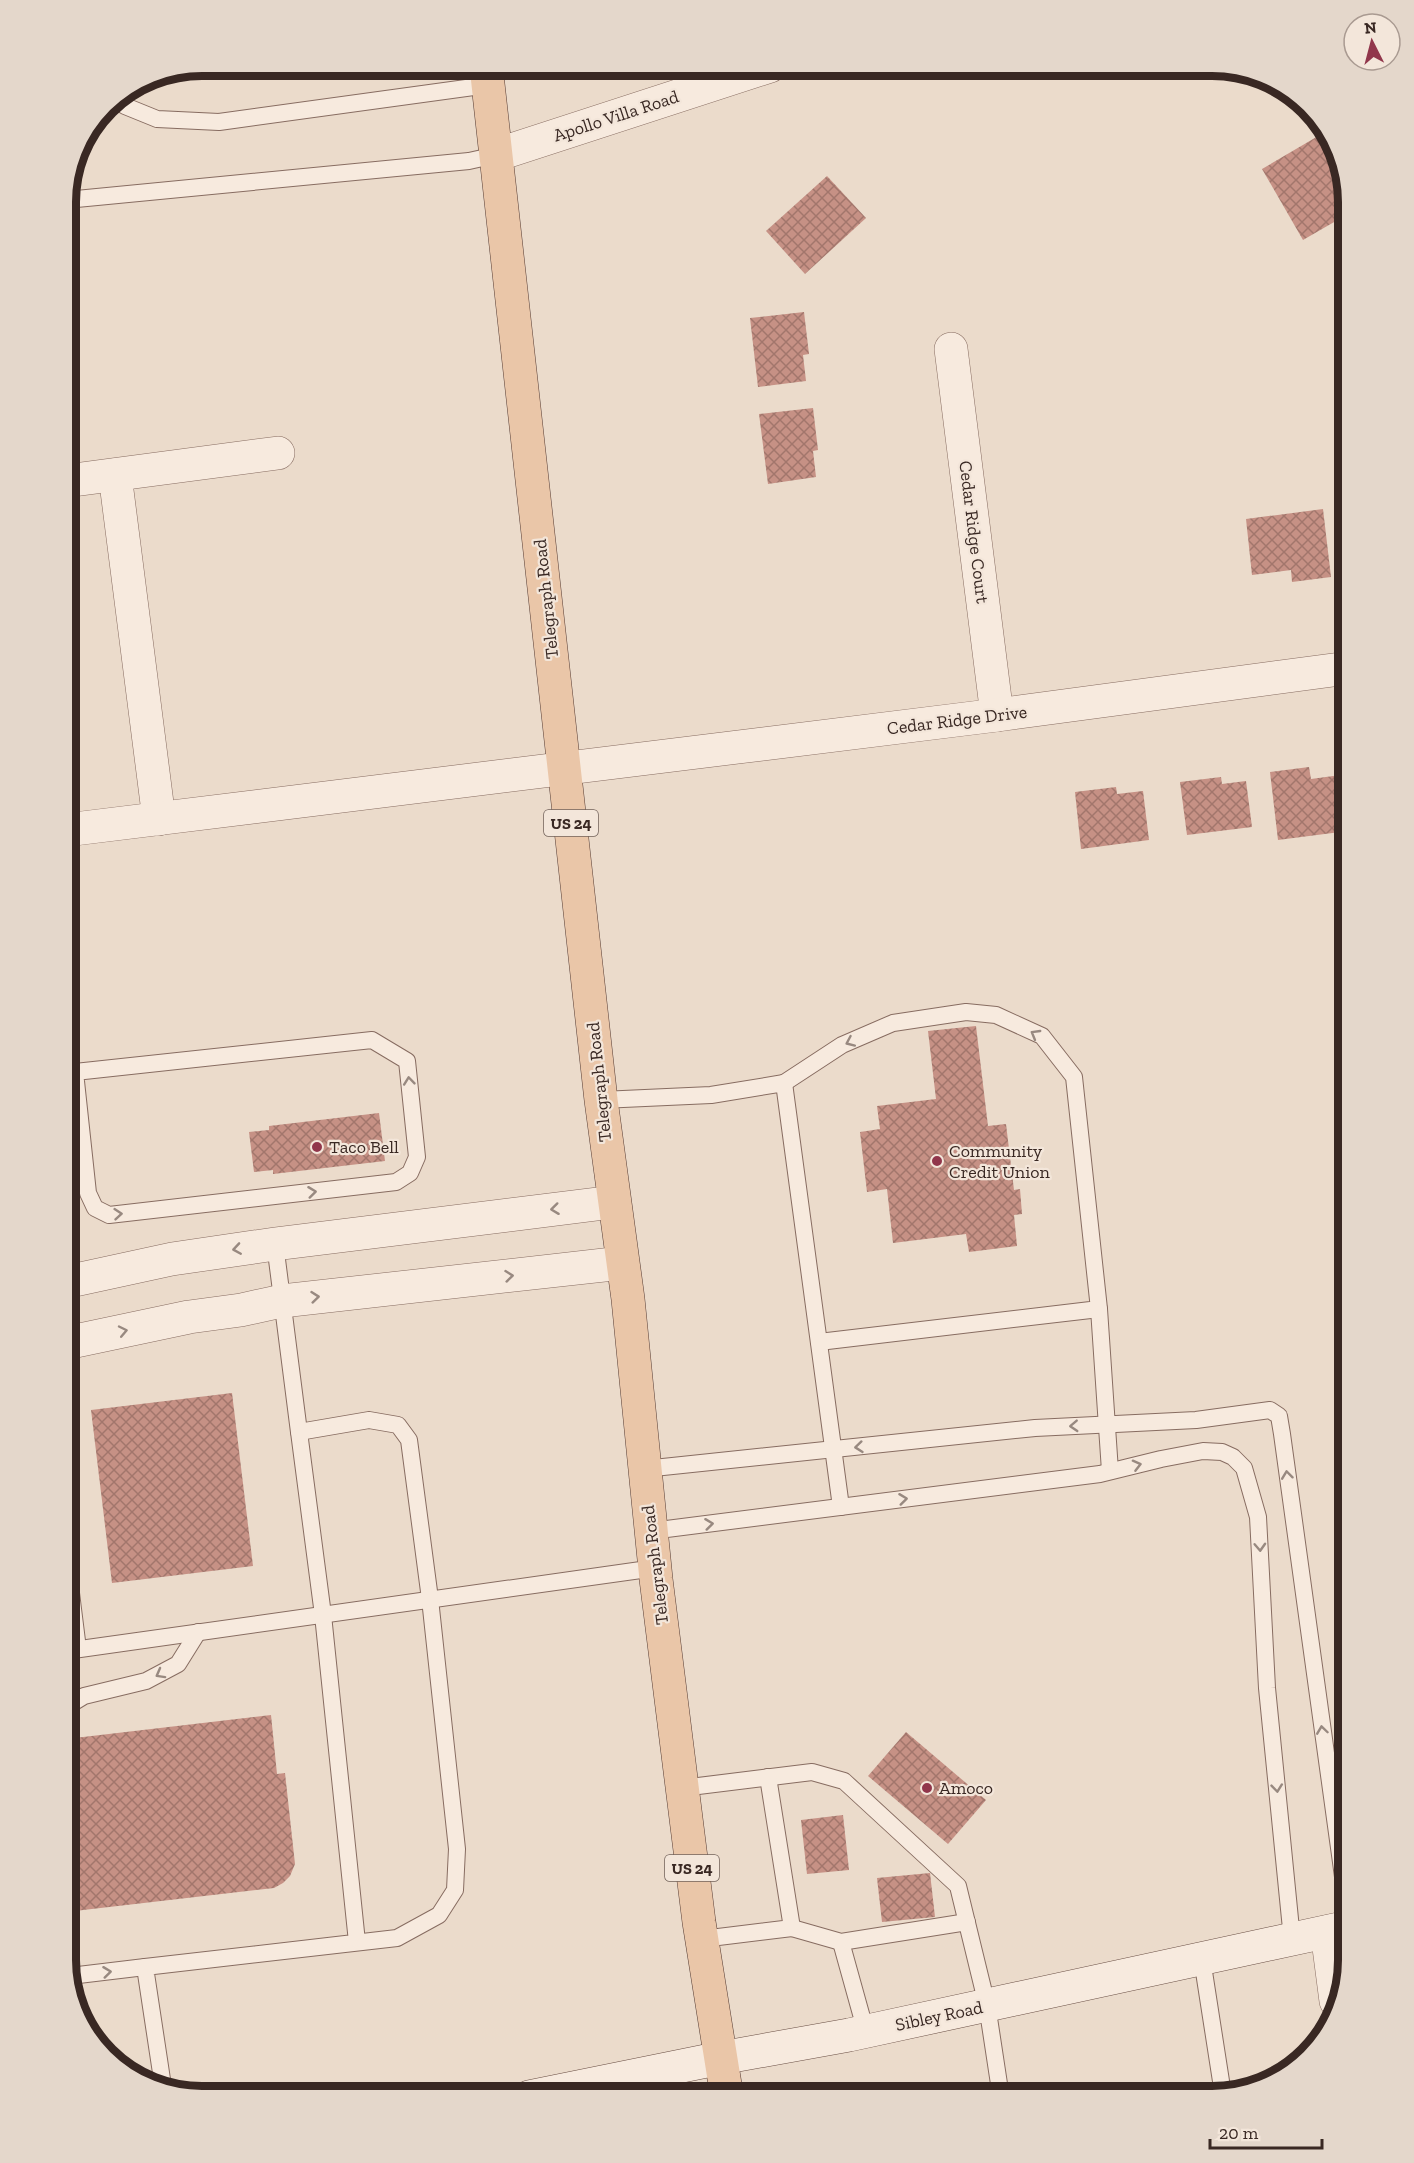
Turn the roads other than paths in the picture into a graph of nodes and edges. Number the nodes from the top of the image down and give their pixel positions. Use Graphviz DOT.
graph roads {
  1 [pos="476,77"];
  2 [pos="487,77"];
  3 [pos="736,77"];
  4 [pos="124,104"];
  5 [pos="496,154"];
  6 [pos="77,199"];
  7 [pos="951,349"];
  8 [pos="278,453"];
  9 [pos="115,475"];
  10 [pos="77,480"];
  11 [pos="1337,669"];
  12 [pos="997,715"];
  13 [pos="565,768"];
  14 [pos="159,819"];
  15 [pos="77,830"];
  16 [pos="77,1071"];
  17 [pos="783,1083"];
  18 [pos="601,1100"];
  19 [pos="76,1116"];
  20 [pos="613,1202"];
  21 [pos="275,1244"];
  22 [pos="622,1263"];
  23 [pos="76,1280"];
  24 [pos="282,1301"];
  25 [pos="1100,1309"];
  26 [pos="76,1341"];
  27 [pos="819,1342"];
  28 [pos="1107,1424"];
  29 [pos="300,1431"];
  30 [pos="833,1449"];
  31 [pos="644,1469"];
  32 [pos="1110,1471"];
  33 [pos="841,1507"];
  34 [pos="651,1531"];
  35 [pos="655,1568"];
  36 [pos="430,1599"];
  37 [pos="323,1614"];
  38 [pos="198,1632"];
  39 [pos="76,1649"];
  40 [pos="76,1701"];
  41 [pos="768,1777"];
  42 [pos="682,1788"];
  43 [pos="1337,1891"];
  44 [pos="967,1922"];
  45 [pos="1337,1925"];
  46 [pos="792,1928"];
  47 [pos="702,1939"];
  48 [pos="1292,1939"];
  49 [pos="357,1942"];
  50 [pos="841,1942"];
  51 [pos="1202,1959"];
  52 [pos="145,1967"];
  53 [pos="78,1975"];
  54 [pos="987,2005"];
  55 [pos="866,2032"];
  56 [pos="721,2058"];
  57 [pos="162,2080"];
  58 [pos="1222,2085"];
  59 [pos="583,2086"];
  60 [pos="725,2086"];
  61 [pos="999,2086"];
  1 -- 4 [label="lane"];
  2 -- 5 [label="main road, Telegraph Road / US 24"];
  3 -- 5 [label="street, Apollo Villa Road"];
  5 -- 6 [label="lane"];
  5 -- 13 [label="main road, Telegraph Road / US 24"];
  7 -- 12 [label="street, Cedar Ridge Court"];
  8 -- 9 [label="street"];
  9 -- 10 [label="street"];
  9 -- 14 [label="street"];
  11 -- 12 [label="street, Cedar Ridge Drive"];
  12 -- 13 [label="street, Cedar Ridge Drive"];
  13 -- 14 [label="street, Cedar Ridge Drive"];
  13 -- 18 [label="main road, Telegraph Road / US 24"];
  14 -- 15 [label="street, Cedar Ridge Drive"];
  19 -- 16 [label="lane, one-way"];
  17 -- 18 [label="lane"];
  25 -- 17 [label="lane, one-way"];
  17 -- 27 [label="lane"];
  18 -- 20 [label="main road, Telegraph Road / US 24"];
  20 -- 21 [label="street, one-way"];
  20 -- 22 [label="main road, Telegraph Road / US 24"];
  21 -- 23 [label="street, one-way"];
  21 -- 24 [label="lane"];
  24 -- 22 [label="street, one-way"];
  22 -- 31 [label="main road, Telegraph Road / US 24"];
  26 -- 24 [label="street, one-way"];
  24 -- 29 [label="lane"];
  25 -- 27 [label="lane"];
  25 -- 28 [label="lane"];
  27 -- 30 [label="lane"];
  28 -- 30 [label="lane, one-way"];
  28 -- 32 [label="lane"];
  43 -- 28 [label="lane, one-way"];
  29 -- 36 [label="lane"];
  29 -- 37 [label="lane"];
  30 -- 31 [label="lane"];
  30 -- 33 [label="lane"];
  31 -- 34 [label="main road, Telegraph Road / US 24"];
  33 -- 32 [label="lane, one-way"];
  32 -- 48 [label="lane, one-way"];
  34 -- 33 [label="lane, one-way"];
  34 -- 35 [label="main road, Telegraph Road / US 24"];
  35 -- 36 [label="lane"];
  35 -- 42 [label="main road, Telegraph Road / US 24"];
  36 -- 37 [label="lane"];
  36 -- 49 [label="lane"];
  37 -- 38 [label="lane"];
  37 -- 49 [label="lane"];
  38 -- 39 [label="lane"];
  38 -- 40 [label="lane, one-way"];
  41 -- 42 [label="lane"];
  41 -- 44 [label="lane"];
  41 -- 46 [label="lane"];
  42 -- 47 [label="main road, Telegraph Road / US 24"];
  44 -- 50 [label="lane"];
  44 -- 54 [label="lane"];
  45 -- 48 [label="street, Sibley Road"];
  46 -- 47 [label="lane"];
  46 -- 50 [label="lane"];
  47 -- 56 [label="main road, Telegraph Road / US 24"];
  48 -- 51 [label="street, Sibley Road"];
  49 -- 52 [label="lane"];
  50 -- 55 [label="lane"];
  51 -- 54 [label="street, Sibley Road"];
  51 -- 58 [label="lane"];
  53 -- 52 [label="lane, one-way"];
  52 -- 57 [label="lane"];
  54 -- 55 [label="street, Sibley Road"];
  54 -- 61 [label="lane"];
  55 -- 56 [label="street, Sibley Road"];
  56 -- 59 [label="street, Sibley Road"];
  56 -- 60 [label="main road, Telegraph Road / US 24"];
}
